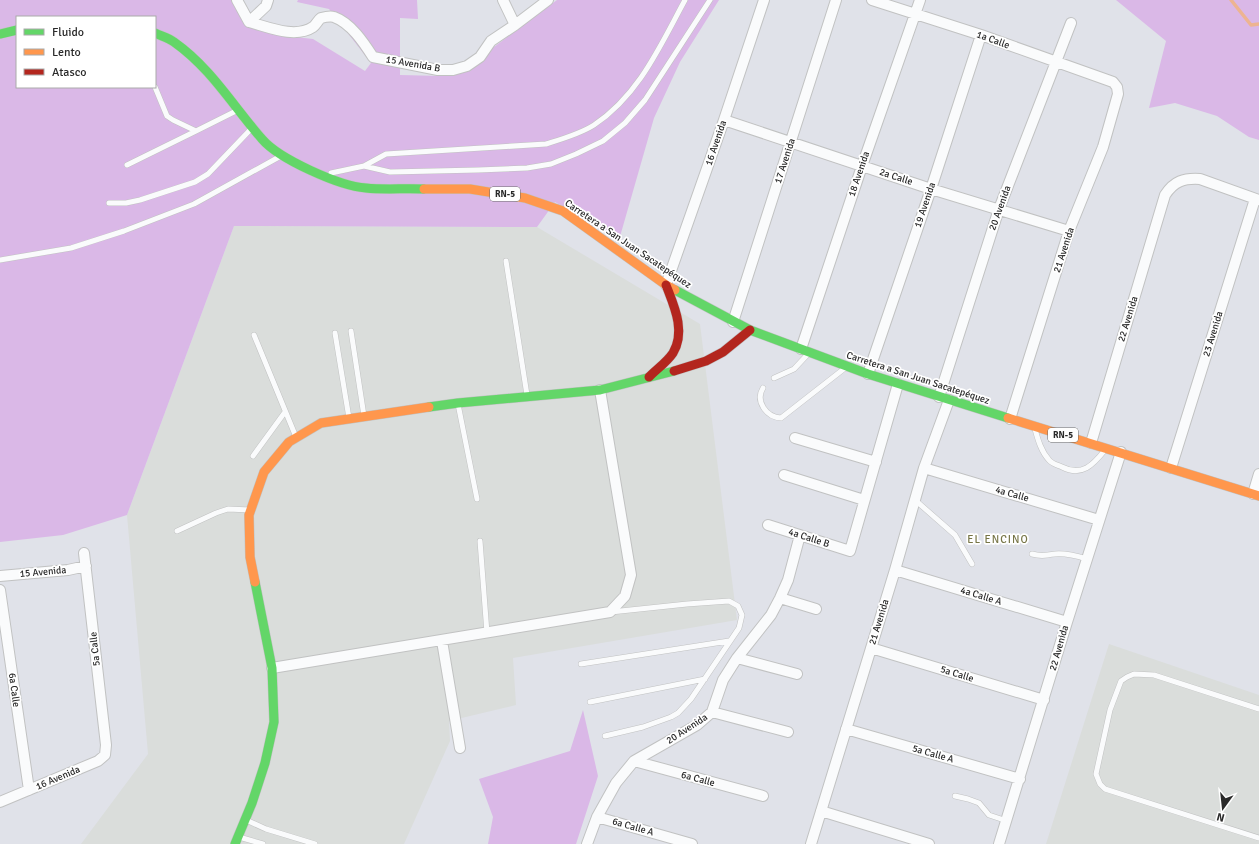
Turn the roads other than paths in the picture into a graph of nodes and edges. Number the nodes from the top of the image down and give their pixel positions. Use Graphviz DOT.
graph roads {
  1 [pos="237,0"];
  2 [pos="268,0"];
  3 [pos="503,0"];
  4 [pos="548,0"];
  5 [pos="685,0"];
  6 [pos="710,0"];
  7 [pos="764,0"];
  8 [pos="836,0"];
  9 [pos="872,0"];
  10 [pos="920,0"];
  11 [pos="914,14"];
  12 [pos="249,22"];
  13 [pos="1071,23"];
  14 [pos="516,25"];
  15 [pos="16,30"];
  16 [pos="156,33"];
  17 [pos="0,34"];
  18 [pos="980,35"];
  19 [pos="1056,62"];
  20 [pos="1113,82"];
  21 [pos="155,88"];
  22 [pos="238,109"];
  23 [pos="724,120"];
  24 [pos="253,127"];
  25 [pos="196,131"];
  26 [pos="791,142"];
  27 [pos="282,155"];
  28 [pos="127,165"];
  29 [pos="364,166"];
  30 [pos="862,166"];
  31 [pos="320,175"];
  32 [pos="931,188"];
  33 [pos="1257,200"];
  34 [pos="109,203"];
  35 [pos="999,209"];
  36 [pos="1069,231"];
  37 [pos="0,260"];
  38 [pos="506,261"];
  39 [pos="666,285"];
  40 [pos="733,322"];
  41 [pos="351,330"];
  42 [pos="750,330"];
  43 [pos="334,333"];
  44 [pos="254,336"];
  45 [pos="805,351"];
  46 [pos="847,366"];
  47 [pos="868,374"];
  48 [pos="649,377"];
  49 [pos="774,378"];
  50 [pos="898,384"];
  51 [pos="763,388"];
  52 [pos="600,390"];
  53 [pos="528,396"];
  54 [pos="944,398"];
  55 [pos="458,403"];
  56 [pos="285,412"];
  57 [pos="364,417"];
  58 [pos="349,419"];
  59 [pos="1010,419"];
  60 [pos="1034,426"];
  61 [pos="296,438"];
  62 [pos="795,438"];
  63 [pos="1091,443"];
  64 [pos="1106,448"];
  65 [pos="1121,452"];
  66 [pos="253,456"];
  67 [pos="876,462"];
  68 [pos="924,468"];
  69 [pos="1171,468"];
  70 [pos="1259,474"];
  71 [pos="784,475"];
  72 [pos="1256,495"];
  73 [pos="477,499"];
  74 [pos="864,500"];
  75 [pos="915,500"];
  76 [pos="251,510"];
  77 [pos="1099,520"];
  78 [pos="768,525"];
  79 [pos="177,532"];
  80 [pos="800,535"];
  81 [pos="480,541"];
  82 [pos="84,553"];
  83 [pos="1032,554"];
  84 [pos="1087,559"];
  85 [pos="972,564"];
  86 [pos="86,566"];
  87 [pos="894,570"];
  88 [pos="0,576"];
  89 [pos="0,590"];
  90 [pos="780,598"];
  91 [pos="816,609"];
  92 [pos="610,612"];
  93 [pos="1067,622"];
  94 [pos="487,633"];
  95 [pos="442,641"];
  96 [pos="729,641"];
  97 [pos="871,648"];
  98 [pos="737,658"];
  99 [pos="581,664"];
  100 [pos="272,668"];
  101 [pos="797,674"];
  102 [pos="705,679"];
  103 [pos="1044,700"];
  104 [pos="590,702"];
  105 [pos="1259,709"];
  106 [pos="712,712"];
  107 [pos="846,729"];
  108 [pos="788,732"];
  109 [pos="605,736"];
  110 [pos="106,745"];
  111 [pos="460,748"];
  112 [pos="634,761"];
  113 [pos="1020,779"];
  114 [pos="29,790"];
  115 [pos="763,796"];
  116 [pos="955,796"];
  117 [pos="0,802"];
  118 [pos="821,811"];
  119 [pos="597,817"];
  120 [pos="245,820"];
  121 [pos="1007,821"];
  122 [pos="1259,838"];
  123 [pos="237,840"];
  124 [pos="263,844"];
  125 [pos="315,844"];
  126 [pos="587,844"];
  127 [pos="692,844"];
  128 [pos="812,844"];
  129 [pos="929,844"];
  130 [pos="999,844"];
  1 -- 12 [label="street"];
  2 -- 12 [label="street"];
  3 -- 14 [label="street"];
  4 -- 14 [label="street, 15 Avenida B"];
  5 -- 29 [label="lane"];
  6 -- 29 [label="lane"];
  7 -- 23 [label="street, 16 Avenida"];
  8 -- 26 [label="street, 17 Avenida"];
  9 -- 11 [label="street, 1a Calle"];
  10 -- 11 [label="street, 18 Avenida"];
  11 -- 18 [label="street, 1a Calle"];
  11 -- 30 [label="street, 18 Avenida"];
  12 -- 14 [label="street, 15 Avenida B"];
  13 -- 19 [label="street, 20 Avenida"];
  15 -- 17 [label="main road"];
  16 -- 22 [label="main road, Carretera a San Juan Sacatepéquez / RN-5"];
  18 -- 19 [label="street, 1a Calle"];
  18 -- 32 [label="street, 19 Avenida"];
  19 -- 20 [label="street, 1a Calle"];
  19 -- 35 [label="street, 20 Avenida"];
  20 -- 36 [label="street, 21 Avenida"];
  21 -- 25 [label="lane"];
  22 -- 24 [label="main road, Carretera a San Juan Sacatepéquez / RN-5"];
  22 -- 25 [label="lane"];
  23 -- 26 [label="street, 2a Calle"];
  23 -- 39 [label="street, 16 Avenida"];
  24 -- 27 [label="main road, Carretera a San Juan Sacatepéquez / RN-5"];
  24 -- 34 [label="lane"];
  25 -- 28 [label="lane"];
  26 -- 30 [label="street, 2a Calle"];
  26 -- 40 [label="street, 17 Avenida"];
  27 -- 31 [label="main road, Carretera a San Juan Sacatepéquez / RN-5"];
  27 -- 37 [label="lane"];
  29 -- 31 [label="lane"];
  30 -- 32 [label="street, 2a Calle"];
  30 -- 45 [label="street, 18 Avenida"];
  31 -- 39 [label="main road, Carretera a San Juan Sacatepéquez / RN-5"];
  32 -- 35 [label="street, 2a Calle"];
  32 -- 47 [label="street, 19 Avenida"];
  33 -- 63 [label="street, 22 Avenida"];
  33 -- 69 [label="street, 23 Avenida"];
  35 -- 36 [label="street, 2a Calle"];
  35 -- 54 [label="street, 20 Avenida"];
  36 -- 59 [label="street, 21 Avenida"];
  38 -- 53 [label="lane"];
  39 -- 40 [label="main road, Carretera a San Juan Sacatepéquez / RN-5"];
  39 -- 48 [label="main road"];
  40 -- 42 [label="main road, Carretera a San Juan Sacatepéquez / RN-5"];
  41 -- 57 [label="lane"];
  42 -- 45 [label="main road, Carretera a San Juan Sacatepéquez / RN-5"];
  42 -- 48 [label="main road"];
  43 -- 58 [label="lane"];
  44 -- 56 [label="lane"];
  45 -- 46 [label="main road, Carretera a San Juan Sacatepéquez / RN-5"];
  45 -- 49 [label="lane"];
  46 -- 47 [label="main road, Carretera a San Juan Sacatepéquez / RN-5"];
  46 -- 51 [label="lane"];
  47 -- 50 [label="main road, Carretera a San Juan Sacatepéquez / RN-5"];
  48 -- 52 [label="main road"];
  50 -- 54 [label="main road, Carretera a San Juan Sacatepéquez / RN-5"];
  50 -- 67 [label="street"];
  52 -- 53 [label="main road"];
  52 -- 92 [label="street"];
  53 -- 55 [label="main road"];
  54 -- 59 [label="main road, Carretera a San Juan Sacatepéquez / RN-5"];
  54 -- 68 [label="street, 21 Avenida"];
  55 -- 57 [label="main road"];
  55 -- 73 [label="lane"];
  56 -- 61 [label="lane"];
  56 -- 66 [label="lane"];
  57 -- 58 [label="main road"];
  58 -- 61 [label="main road"];
  59 -- 60 [label="main road, Carretera a San Juan Sacatepéquez / RN-5"];
  60 -- 63 [label="main road, Carretera a San Juan Sacatepéquez / RN-5"];
  60 -- 64 [label="lane"];
  61 -- 76 [label="main road"];
  62 -- 67 [label="street"];
  63 -- 64 [label="main road, Carretera a San Juan Sacatepéquez / RN-5"];
  64 -- 65 [label="main road, Carretera a San Juan Sacatepéquez / RN-5"];
  65 -- 69 [label="main road, Carretera a San Juan Sacatepéquez / RN-5"];
  65 -- 77 [label="street, 22 Avenida"];
  67 -- 74 [label="street"];
  68 -- 75 [label="street, 21 Avenida"];
  68 -- 77 [label="street, 4a Calle"];
  69 -- 72 [label="main road, Carretera a San Juan Sacatepéquez / RN-5"];
  70 -- 72 [label="street"];
  71 -- 74 [label="street"];
  74 -- 80 [label="street, 4a Calle B"];
  75 -- 85 [label="lane"];
  75 -- 87 [label="street, 21 Avenida"];
  76 -- 79 [label="lane"];
  76 -- 100 [label="main road"];
  77 -- 84 [label="street, 22 Avenida"];
  78 -- 80 [label="street, 4a Calle B"];
  80 -- 90 [label="street, 20 Avenida"];
  81 -- 94 [label="lane"];
  82 -- 86 [label="street, 5a Calle"];
  83 -- 84 [label="lane"];
  84 -- 93 [label="street, 22 Avenida"];
  86 -- 88 [label="street, 15 Avenida"];
  86 -- 110 [label="street, 5a Calle"];
  87 -- 93 [label="street, 4a Calle A"];
  87 -- 97 [label="street, 21 Avenida"];
  89 -- 114 [label="street, 6a Calle"];
  90 -- 91 [label="street"];
  90 -- 98 [label="street, 20 Avenida"];
  92 -- 94 [label="street"];
  92 -- 96 [label="lane"];
  93 -- 103 [label="street, 22 Avenida"];
  94 -- 95 [label="street"];
  95 -- 100 [label="street"];
  95 -- 111 [label="street"];
  96 -- 99 [label="lane"];
  96 -- 102 [label="lane"];
  97 -- 103 [label="street, 5a Calle"];
  97 -- 107 [label="street, 21 Avenida"];
  98 -- 101 [label="street"];
  98 -- 106 [label="street, 20 Avenida"];
  100 -- 120 [label="main road"];
  102 -- 104 [label="lane"];
  102 -- 109 [label="lane"];
  103 -- 113 [label="street, 22 Avenida"];
  105 -- 122 [label="lane"];
  106 -- 108 [label="street"];
  106 -- 112 [label="street, 20 Avenida"];
  107 -- 113 [label="street, 5a Calle A"];
  107 -- 118 [label="street, 21 Avenida"];
  110 -- 114 [label="street, 16 Avenida"];
  112 -- 115 [label="street, 6a Calle"];
  112 -- 119 [label="street, 20 Avenida"];
  113 -- 121 [label="street, 22 Avenida"];
  114 -- 117 [label="street, 16 Avenida"];
  116 -- 121 [label="lane"];
  118 -- 128 [label="street, 21 Avenida"];
  118 -- 129 [label="street"];
  119 -- 126 [label="street, 20 Avenida"];
  119 -- 127 [label="street, 6a Calle A"];
  120 -- 123 [label="main road"];
  120 -- 125 [label="lane"];
  121 -- 130 [label="street, 22 Avenida"];
  123 -- 124 [label="lane"];
}
